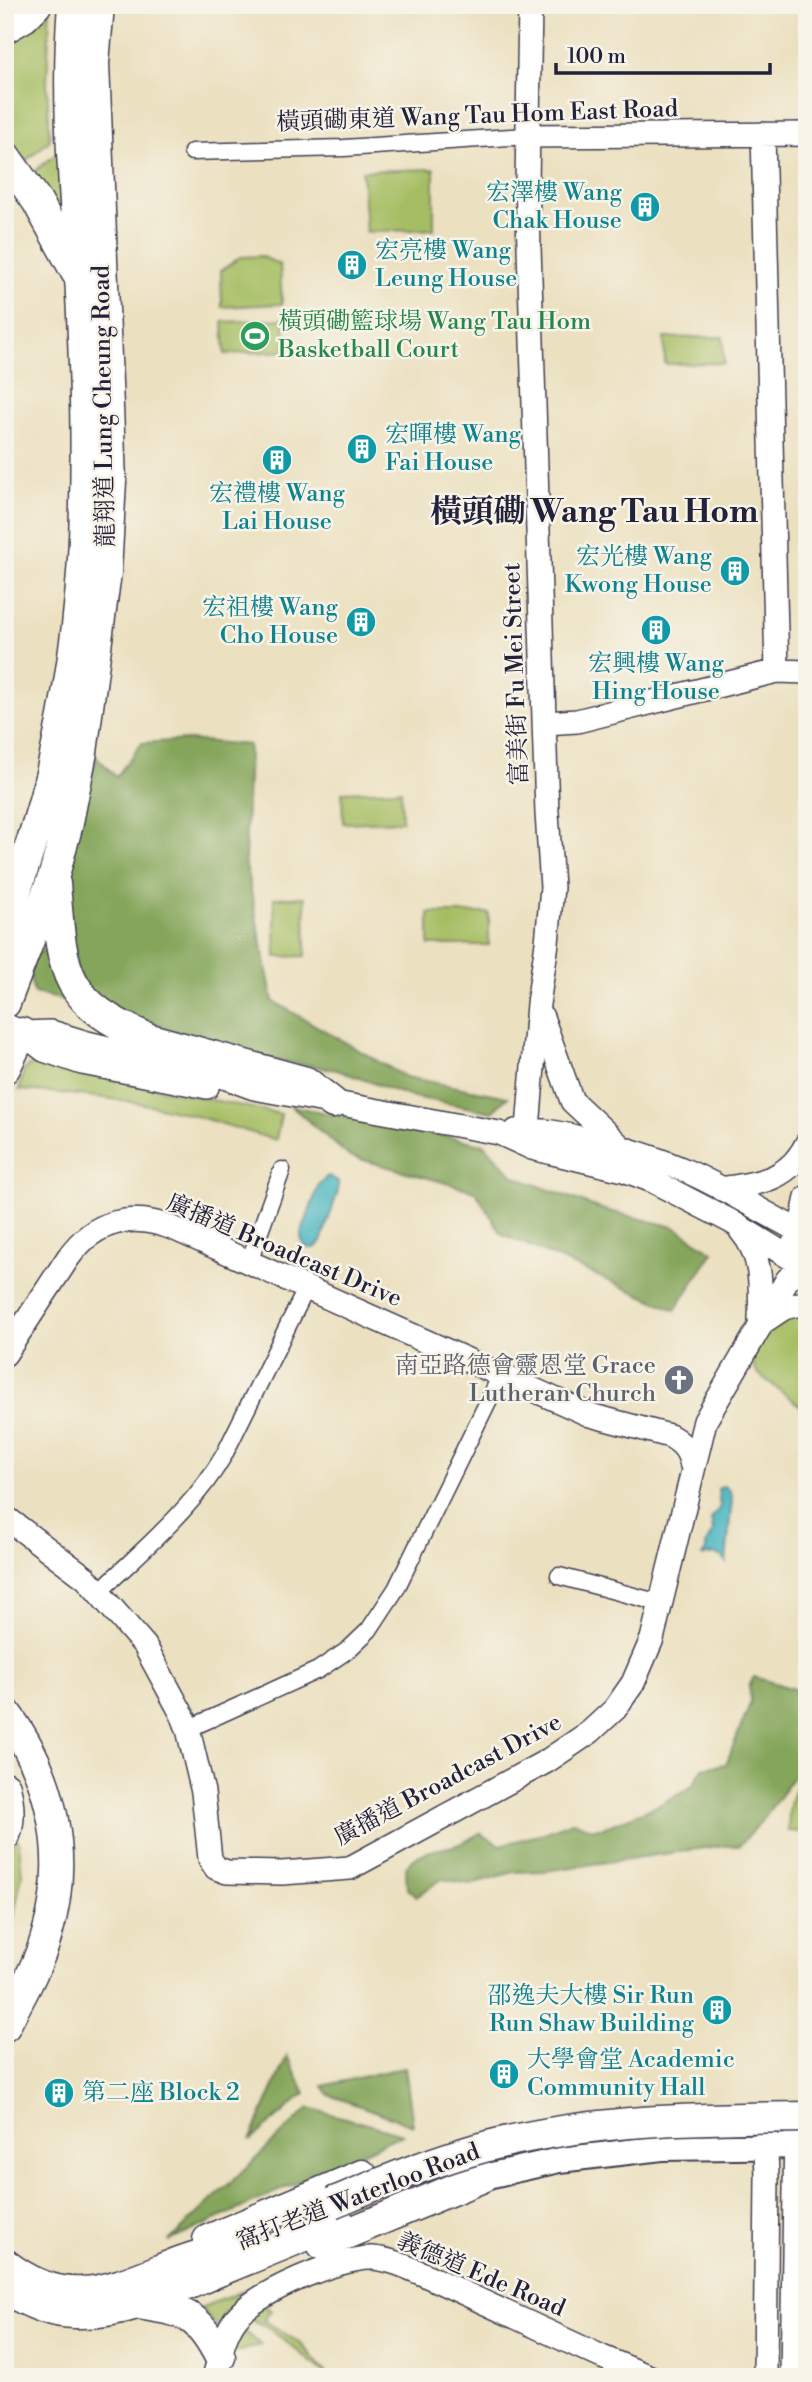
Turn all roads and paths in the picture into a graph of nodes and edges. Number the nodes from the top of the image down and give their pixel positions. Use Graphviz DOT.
graph roads {
  1 [pos="36,5"];
  2 [pos="74,5"];
  3 [pos="99,5"];
  4 [pos="530,5"];
  5 [pos="5,28"];
  6 [pos="763,134"];
  7 [pos="807,134"];
  8 [pos="527,136"];
  9 [pos="192,152"];
  10 [pos="7,159"];
  11 [pos="80,278"];
  12 [pos="777,670"];
  13 [pos="807,672"];
  14 [pos="545,723"];
  15 [pos="54,875"];
  16 [pos="5,924"];
  17 [pos="5,1003"];
  18 [pos="538,1004"];
  19 [pos="14,1029"];
  20 [pos="5,1069"];
  21 [pos="333,1103"];
  22 [pos="530,1138"];
  23 [pos="807,1143"];
  24 [pos="620,1147"];
  25 [pos="282,1170"];
  26 [pos="721,1189"];
  27 [pos="807,1198"];
  28 [pos="730,1221"];
  29 [pos="803,1233"];
  30 [pos="249,1262"];
  31 [pos="798,1265"];
  32 [pos="307,1287"];
  33 [pos="807,1302"];
  34 [pos="760,1324"];
  35 [pos="5,1354"];
  36 [pos="501,1376"];
  37 [pos="705,1420"];
  38 [pos="670,1436"];
  39 [pos="692,1466"];
  40 [pos="5,1517"];
  41 [pos="559,1576"];
  42 [pos="99,1592"];
  43 [pos="660,1604"];
  44 [pos="5,1712"];
  45 [pos="188,1729"];
  46 [pos="5,1747"];
  47 [pos="5,1787"];
  48 [pos="5,1835"];
  49 [pos="5,1987"];
  50 [pos="5,2026"];
  51 [pos="765,2106"];
  52 [pos="803,2111"];
  53 [pos="467,2141"];
  54 [pos="803,2143"];
  55 [pos="765,2145"];
  56 [pos="483,2177"];
  57 [pos="335,2212"];
  58 [pos="184,2260"];
  59 [pos="5,2264"];
  60 [pos="5,2288"];
  61 [pos="149,2300"];
  62 [pos="217,2367"];
  63 [pos="650,2377"];
  64 [pos="765,2377"];
  65 [pos="792,2377"];
  1 -- 5 [label="highway"];
  2 -- 11 [label="highway, 龍翔道 Lung Cheung Road"];
  3 -- 15 [label="highway, 龍翔道 Lung Cheung Road"];
  4 -- 8 [label="street, 富美街 Fu Mei Street"];
  6 -- 7 [label="street, 橫頭磡東道 Wang Tau Hom East Road"];
  6 -- 8 [label="street, 橫頭磡東道 Wang Tau Hom East Road"];
  6 -- 12 [label="street"];
  8 -- 9 [label="street, 橫頭磡東道 Wang Tau Hom East Road"];
  8 -- 14 [label="street, 富美街 Fu Mei Street"];
  10 -- 11 [label="highway"];
  11 -- 16 [label="highway, 龍翔道 Lung Cheung Road"];
  12 -- 13 [label="street"];
  12 -- 14 [label="street"];
  14 -- 18 [label="street, 富美街 Fu Mei Street"];
  15 -- 17 [label="highway, 龍翔道 Lung Cheung Road"];
  15 -- 21 [label="highway"];
  18 -- 22 [label="street, 富美街 Fu Mei Street"];
  18 -- 24 [label="street, 富美街 Fu Mei Street"];
  19 -- 20 [label="highway"];
  19 -- 21 [label="street"];
  21 -- 22 [label="street"];
  22 -- 24 [label="street"];
  22 -- 28 [label="street"];
  23 -- 26 [label="street"];
  24 -- 26 [label="street"];
  25 -- 30 [label="street"];
  26 -- 29 [label="street"];
  27 -- 29 [label="street, 廣播道 Broadcast Drive"];
  28 -- 31 [label="street"];
  28 -- 34 [label="street"];
  29 -- 31 [label="street, 廣播道 Broadcast Drive"];
  30 -- 32 [label="street, 廣播道 Broadcast Drive"];
  30 -- 35 [label="street, 廣播道 Broadcast Drive"];
  31 -- 34 [label="street, 廣播道 Broadcast Drive"];
  32 -- 36 [label="street, 廣播道 Broadcast Drive"];
  32 -- 42 [label="street"];
  33 -- 34 [label="street"];
  34 -- 37 [label="street, 廣播道 Broadcast Drive"];
  36 -- 38 [label="street, 廣播道 Broadcast Drive"];
  36 -- 45 [label="street"];
  37 -- 38 [label="street"];
  37 -- 39 [label="street, 廣播道 Broadcast Drive"];
  38 -- 39 [label="street"];
  39 -- 43 [label="street, 廣播道 Broadcast Drive"];
  40 -- 42 [label="street, 廣播道 Broadcast Drive"];
  41 -- 43 [label="street"];
  42 -- 45 [label="street, 廣播道 Broadcast Drive"];
  43 -- 45 [label="street, 廣播道 Broadcast Drive"];
  44 -- 50 [label="highway"];
  46 -- 49 [label="highway"];
  47 -- 48 [label="highway"];
  51 -- 52 [label="main road, 窩打老道 Waterloo Road"];
  51 -- 53 [label="main road, 窩打老道 Waterloo Road"];
  51 -- 55 [label="street"];
  52 -- 54 [label="street"];
  52 -- 57 [label="highway, 窩打老道 Waterloo Road, bridge"];
  53 -- 56 [label="main road"];
  53 -- 58 [label="highway"];
  54 -- 55 [label="main road, 窩打老道 Waterloo Road"];
  54 -- 57 [label="highway, 窩打老道 Waterloo Road"];
  54 -- 65 [label="street"];
  55 -- 56 [label="main road, 窩打老道 Waterloo Road"];
  55 -- 64 [label="street"];
  56 -- 61 [label="highway"];
  57 -- 58 [label="highway, 窩打老道 Waterloo Road"];
  57 -- 61 [label="highway, 窩打老道 Waterloo Road"];
  58 -- 59 [label="highway, 窩打老道 Waterloo Road"];
  60 -- 61 [label="highway, 窩打老道 Waterloo Road"];
  61 -- 62 [label="highway"];
  62 -- 63 [label="street, 義德道 Ede Road"];
}
